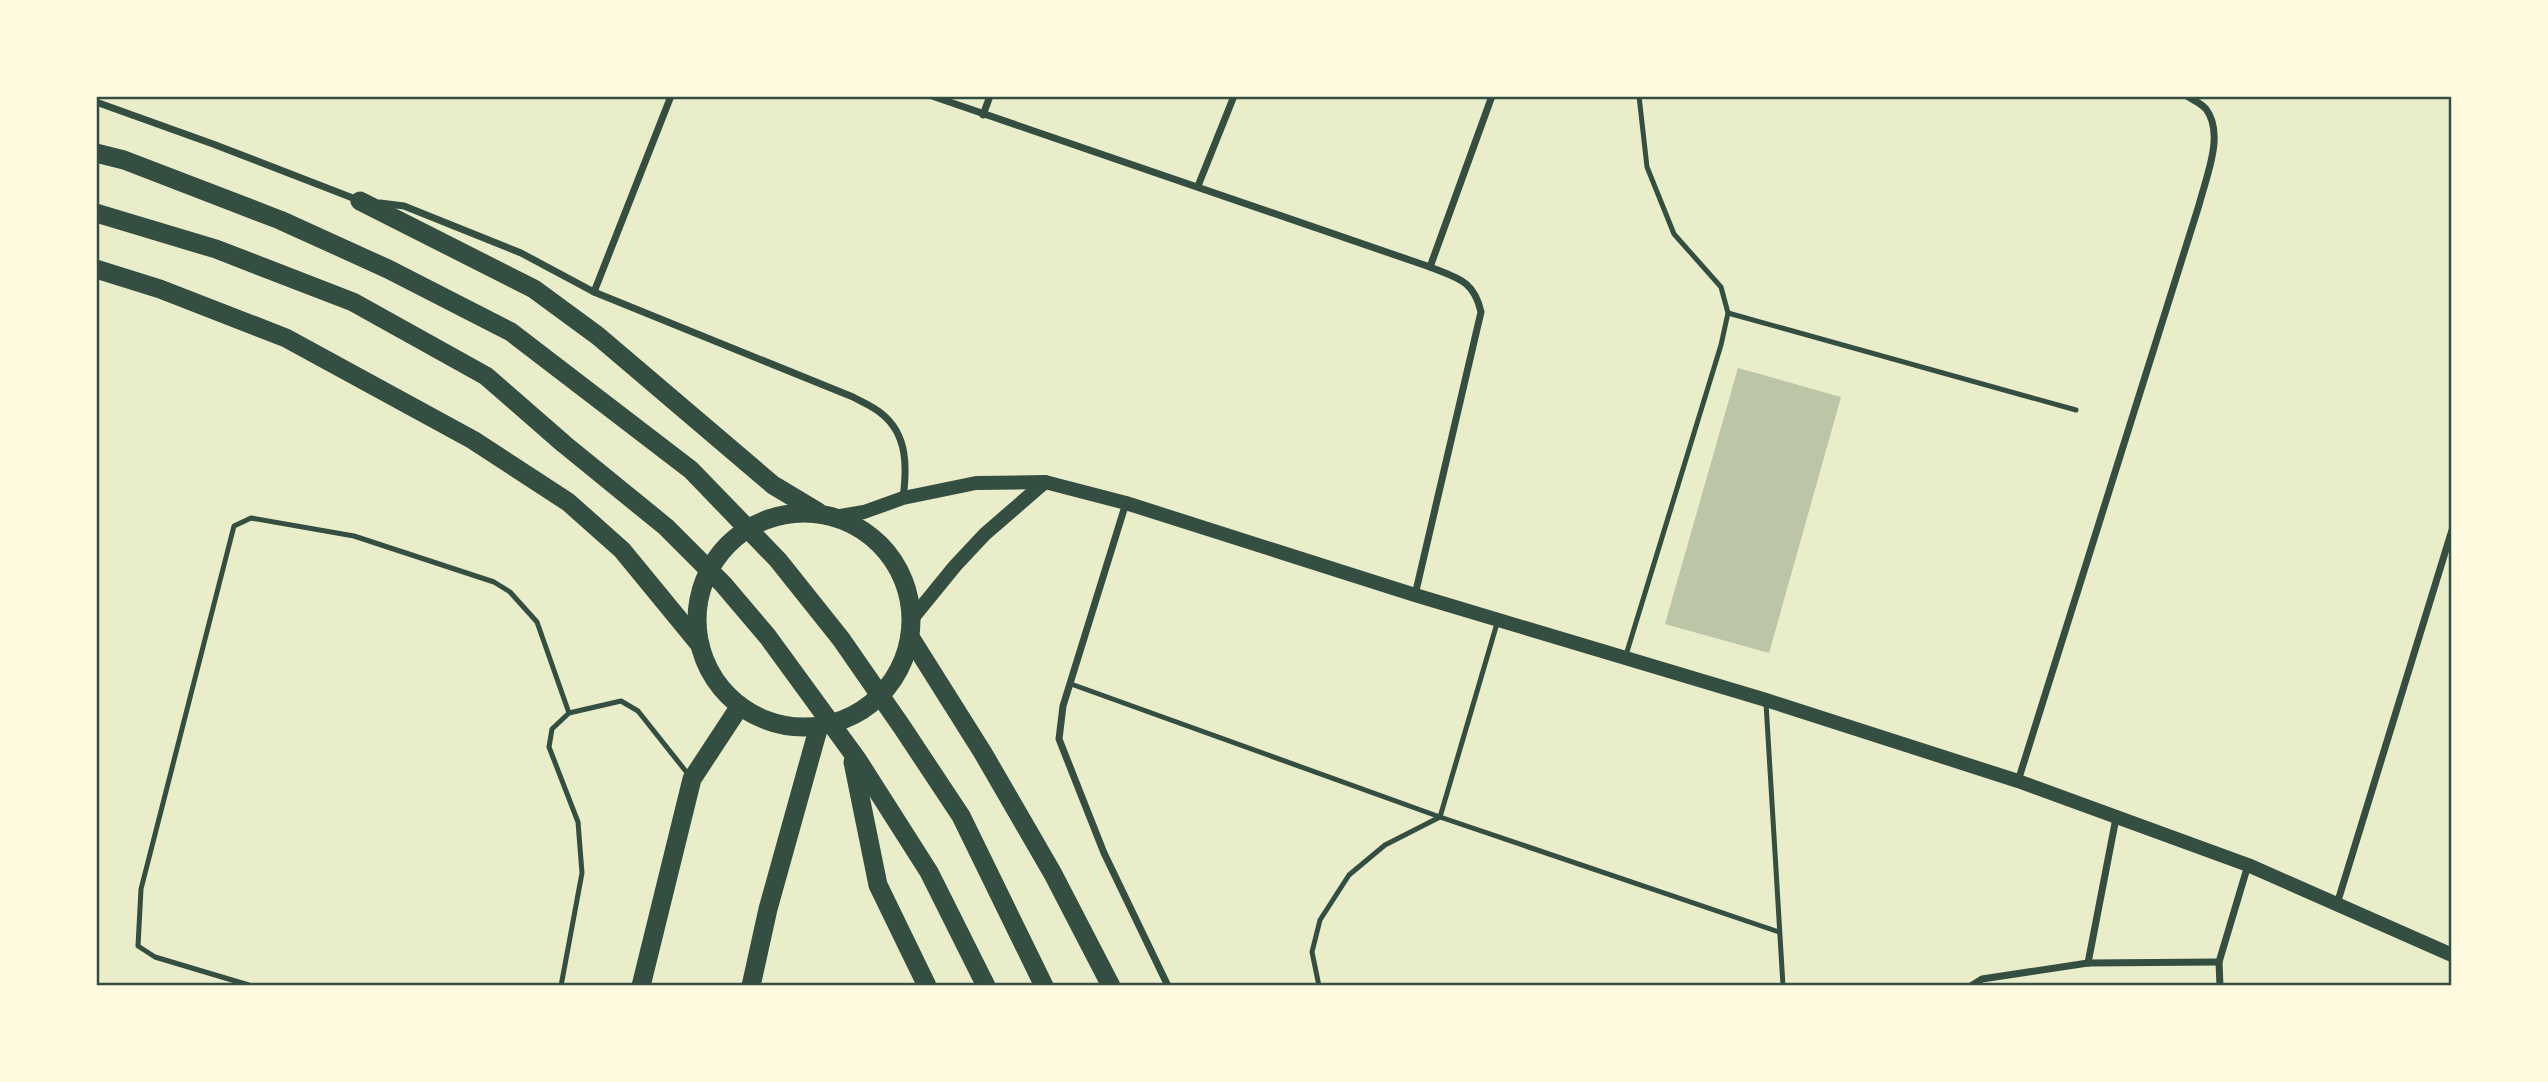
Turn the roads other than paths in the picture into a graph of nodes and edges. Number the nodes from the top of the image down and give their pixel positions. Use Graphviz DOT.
graph roads {
  1 [pos="671,96"];
  2 [pos="932,96"];
  3 [pos="990,96"];
  4 [pos="1234,96"];
  5 [pos="1492,96"];
  6 [pos="1639,96"];
  7 [pos="2187,96"];
  8 [pos="96,102"];
  9 [pos="983,115"];
  10 [pos="96,153"];
  11 [pos="1198,186"];
  12 [pos="360,201"];
  13 [pos="96,214"];
  14 [pos="1430,267"];
  15 [pos="96,269"];
  16 [pos="594,292"];
  17 [pos="1728,313"];
  18 [pos="2076,411"];
  19 [pos="1045,482"];
  20 [pos="903,498"];
  21 [pos="1126,503"];
  22 [pos="827,515"];
  23 [pos="2452,530"];
  24 [pos="1415,595"];
  25 [pos="1498,620"];
  26 [pos="911,629"];
  27 [pos="700,645"];
  28 [pos="1625,658"];
  29 [pos="1071,684"];
  30 [pos="1766,700"];
  31 [pos="738,709"];
  32 [pos="569,713"];
  33 [pos="844,719"];
  34 [pos="819,726"];
  35 [pos="692,779"];
  36 [pos="2018,781"];
  37 [pos="1440,817"];
  38 [pos="2116,818"];
  39 [pos="2248,864"];
  40 [pos="2337,904"];
  41 [pos="1779,932"];
  42 [pos="2452,956"];
  43 [pos="2219,962"];
  44 [pos="2088,963"];
  45 [pos="252,986"];
  46 [pos="561,986"];
  47 [pos="641,986"];
  48 [pos="751,986"];
  49 [pos="927,986"];
  50 [pos="986,986"];
  51 [pos="1044,986"];
  52 [pos="1111,986"];
  53 [pos="1168,986"];
  54 [pos="1319,986"];
  55 [pos="1783,986"];
  56 [pos="1971,986"];
  57 [pos="2220,986"];
  1 -- 16 [label="street"];
  2 -- 9 [label="street"];
  3 -- 9 [label="street"];
  4 -- 11 [label="street"];
  5 -- 14 [label="street"];
  6 -- 17 [label="lane"];
  7 -- 36 [label="street"];
  8 -- 12 [label="street"];
  9 -- 11 [label="street"];
  10 -- 51 [label="highway"];
  11 -- 14 [label="street"];
  12 -- 16 [label="street"];
  12 -- 22 [label="highway"];
  13 -- 50 [label="highway"];
  14 -- 24 [label="street"];
  15 -- 27 [label="highway"];
  16 -- 20 [label="street"];
  17 -- 18 [label="lane"];
  17 -- 28 [label="lane"];
  19 -- 20 [label="main road"];
  19 -- 21 [label="main road"];
  19 -- 26 [label="main road"];
  20 -- 22 [label="main road"];
  21 -- 24 [label="main road"];
  21 -- 29 [label="street"];
  22 -- 26 [label="highway"];
  22 -- 27 [label="highway"];
  23 -- 40 [label="street"];
  24 -- 25 [label="main road"];
  25 -- 28 [label="main road"];
  25 -- 37 [label="lane"];
  26 -- 33 [label="highway"];
  26 -- 52 [label="highway"];
  27 -- 31 [label="highway"];
  28 -- 30 [label="main road"];
  29 -- 37 [label="lane"];
  29 -- 53 [label="street"];
  30 -- 36 [label="main road"];
  30 -- 41 [label="lane"];
  31 -- 34 [label="highway"];
  31 -- 35 [label="highway"];
  32 -- 35 [label="lane"];
  32 -- 45 [label="lane"];
  32 -- 46 [label="lane"];
  33 -- 34 [label="highway"];
  33 -- 49 [label="highway"];
  34 -- 48 [label="highway"];
  35 -- 47 [label="highway"];
  36 -- 38 [label="main road"];
  37 -- 41 [label="lane"];
  37 -- 54 [label="lane"];
  38 -- 39 [label="main road"];
  38 -- 44 [label="street"];
  39 -- 40 [label="main road"];
  39 -- 43 [label="street"];
  40 -- 42 [label="main road"];
  41 -- 55 [label="lane"];
  43 -- 44 [label="street"];
  43 -- 57 [label="street"];
  44 -- 56 [label="street"];
}
